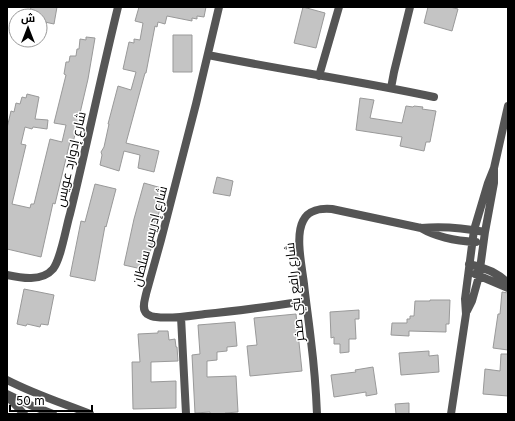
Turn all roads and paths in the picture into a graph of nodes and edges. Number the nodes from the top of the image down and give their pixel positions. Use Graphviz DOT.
graph roads {
  1 [pos="118,7"];
  2 [pos="219,7"];
  3 [pos="339,7"];
  4 [pos="410,7"];
  5 [pos="208,55"];
  6 [pos="319,76"];
  7 [pos="391,88"];
  8 [pos="434,97"];
  9 [pos="508,106"];
  10 [pos="494,168"];
  11 [pos="421,228"];
  12 [pos="474,230"];
  13 [pos="485,232"];
  14 [pos="472,242"];
  15 [pos="483,243"];
  16 [pos="481,267"];
  17 [pos="469,268"];
  18 [pos="7,275"];
  19 [pos="479,276"];
  20 [pos="508,283"];
  21 [pos="508,288"];
  22 [pos="306,301"];
  23 [pos="466,314"];
  24 [pos="181,317"];
  25 [pos="7,380"];
  26 [pos="7,395"];
  27 [pos="44,397"];
  28 [pos="56,402"];
  29 [pos="42,412"];
  30 [pos="24,414"];
  31 [pos="53,414"];
  32 [pos="90,414"];
  33 [pos="186,414"];
  34 [pos="317,414"];
  35 [pos="451,414"];
  1 -- 18 [label="street, شارع إدوارد عويس"];
  2 -- 5 [label="street, شارع إدريس سلطان"];
  3 -- 6 [label="street"];
  4 -- 7 [label="street"];
  5 -- 6 [label="street"];
  5 -- 24 [label="street, شارع إدريس سلطان"];
  6 -- 7 [label="street"];
  7 -- 8 [label="street"];
  9 -- 10 [label="street"];
  10 -- 12 [label="street"];
  10 -- 13 [label="street"];
  11 -- 12 [label="street, شارع رافع بني صخر"];
  11 -- 14 [label="street, شارع رافع بني صخر"];
  11 -- 22 [label="street, شارع رافع بني صخر"];
  12 -- 13 [label="street, شارع رافع بني صخر"];
  12 -- 14 [label="street"];
  13 -- 15 [label="street"];
  14 -- 15 [label="street, شارع رافع بني صخر"];
  14 -- 17 [label="street"];
  15 -- 16 [label="street"];
  16 -- 17 [label="street"];
  16 -- 19 [label="street"];
  16 -- 20 [label="street"];
  17 -- 19 [label="street"];
  17 -- 23 [label="street"];
  19 -- 21 [label="street"];
  19 -- 23 [label="street"];
  22 -- 24 [label="street, شارع إدريس سلطان"];
  22 -- 34 [label="street, شارع رافع بني صخر"];
  23 -- 35 [label="street"];
  24 -- 33 [label="street"];
  25 -- 27 [label="street"];
  26 -- 29 [label="street"];
  26 -- 30 [label="street"];
  27 -- 28 [label="street"];
  27 -- 29 [label="street"];
  28 -- 31 [label="street"];
  28 -- 32 [label="street"];
  29 -- 31 [label="street"];
}
